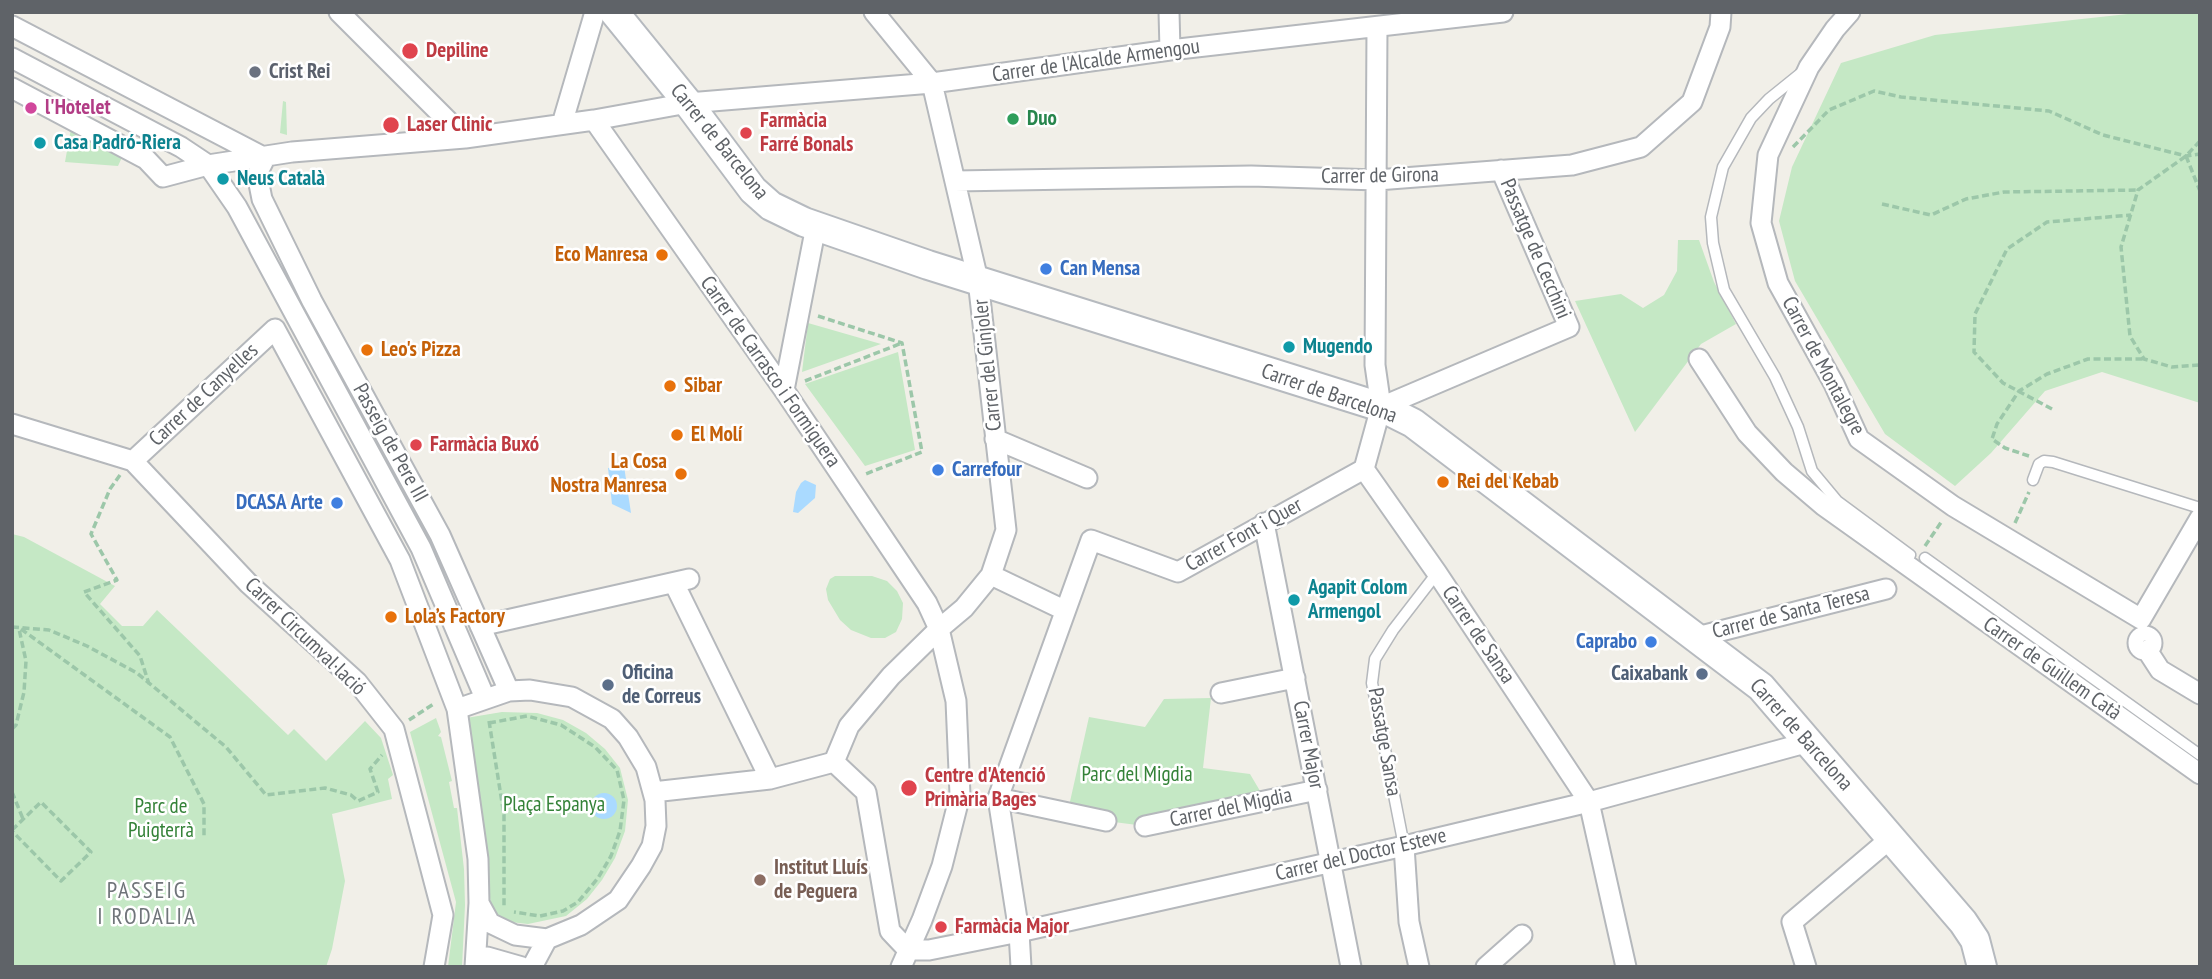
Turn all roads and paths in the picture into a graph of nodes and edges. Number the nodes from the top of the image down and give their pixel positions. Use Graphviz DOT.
graph roads {
  1 [pos="340,12"];
  2 [pos="596,12"];
  3 [pos="614,12"];
  4 [pos="874,12"];
  5 [pos="1169,12"];
  6 [pos="1503,12"];
  7 [pos="1721,12"];
  8 [pos="1850,12"];
  9 [pos="12,26"];
  10 [pos="1377,28"];
  11 [pos="1170,50"];
  12 [pos="12,58"];
  13 [pos="1809,67"];
  14 [pos="932,83"];
  15 [pos="12,89"];
  16 [pos="688,103"];
  17 [pos="594,120"];
  18 [pos="562,124"];
  19 [pos="465,138"];
  20 [pos="2200,141"];
  21 [pos="1788,152"];
  22 [pos="2200,154"];
  23 [pos="2186,156"];
  24 [pos="265,158"];
  25 [pos="208,165"];
  26 [pos="1501,170"];
  27 [pos="1377,180"];
  28 [pos="955,181"];
  29 [pos="2138,190"];
  30 [pos="2200,191"];
  31 [pos="1882,204"];
  32 [pos="2131,215"];
  33 [pos="816,226"];
  34 [pos="978,280"];
  35 [pos="800,310"];
  36 [pos="902,343"];
  37 [pos="1699,359"];
  38 [pos="2144,359"];
  39 [pos="2200,365"];
  40 [pos="784,390"];
  41 [pos="2019,391"];
  42 [pos="1381,407"];
  43 [pos="2052,408"];
  44 [pos="12,424"];
  45 [pos="995,439"];
  46 [pos="133,461"];
  47 [pos="2044,461"];
  48 [pos="1364,469"];
  49 [pos="1087,478"];
  50 [pos="116,480"];
  51 [pos="846,482"];
  52 [pos="2032,484"];
  53 [pos="1953,506"];
  54 [pos="2200,508"];
  55 [pos="2200,518"];
  56 [pos="2017,519"];
  57 [pos="1264,523"];
  58 [pos="1924,558"];
  59 [pos="1908,560"];
  60 [pos="1437,573"];
  61 [pos="991,576"];
  62 [pos="1886,589"];
  63 [pos="1064,610"];
  64 [pos="480,625"];
  65 [pos="12,627"];
  66 [pos="19,628"];
  67 [pos="939,629"];
  68 [pos="2143,636"];
  69 [pos="1697,637"];
  70 [pos="1295,678"];
  71 [pos="149,684"];
  72 [pos="509,691"];
  73 [pos="1221,693"];
  74 [pos="2200,694"];
  75 [pos="485,698"];
  76 [pos="454,700"];
  77 [pos="489,723"];
  78 [pos="12,729"];
  79 [pos="395,733"];
  80 [pos="1809,742"];
  81 [pos="2200,755"];
  82 [pos="834,762"];
  83 [pos="2200,774"];
  84 [pos="770,779"];
  85 [pos="1317,790"];
  86 [pos="12,792"];
  87 [pos="653,792"];
  88 [pos="998,798"];
  89 [pos="1590,802"];
  90 [pos="23,819"];
  91 [pos="1106,821"];
  92 [pos="1145,826"];
  93 [pos="12,830"];
  94 [pos="204,836"];
  95 [pos="1891,838"];
  96 [pos="1404,846"];
  97 [pos="1331,862"];
  98 [pos="479,903"];
  99 [pos="1019,932"];
  100 [pos="1522,935"];
  101 [pos="547,939"];
  102 [pos="904,958"];
  103 [pos="1981,966"];
  104 [pos="434,967"];
  105 [pos="475,967"];
  106 [pos="522,967"];
  107 [pos="532,967"];
  108 [pos="1021,967"];
  109 [pos="1351,967"];
  110 [pos="1419,967"];
  111 [pos="1486,967"];
  112 [pos="1626,967"];
  113 [pos="1806,967"];
  1 -- 19 [label="street"];
  2 -- 18 [label="street"];
  3 -- 16 [label="street, Carrer de Barcelona"];
  4 -- 14 [label="street"];
  5 -- 11 [label="street"];
  6 -- 10 [label="street, Carrer de l'Alcalde Armengou"];
  7 -- 26 [label="street, Carrer de Girona"];
  8 -- 13 [label="street, Carrer de Montalegre"];
  9 -- 24 [label="street"];
  10 -- 11 [label="street, Carrer de l'Alcalde Armengou"];
  10 -- 27 [label="street"];
  11 -- 14 [label="street, Carrer de l'Alcalde Armengou"];
  12 -- 25 [label="street"];
  13 -- 53 [label="street, Carrer de Montalegre"];
  13 -- 59 [label="lane"];
  14 -- 16 [label="street, Carrer de l'Alcalde Armengou"];
  14 -- 28 [label="street, Carrer del Ginjoler"];
  15 -- 25 [label="street, Carrer de l'Alcalde Armengou"];
  16 -- 17 [label="street, Carrer de l'Alcalde Armengou"];
  16 -- 33 [label="street, Carrer de Barcelona"];
  17 -- 18 [label="street, Carrer de l'Alcalde Armengou"];
  17 -- 40 [label="street, Carrer de Carrasco i Formiguera"];
  18 -- 19 [label="street, Carrer de l'Alcalde Armengou"];
  19 -- 24 [label="street, Carrer de l'Alcalde Armengou"];
  20 -- 23 [label="path"];
  21 -- 23 [label="path"];
  22 -- 23 [label="path"];
  23 -- 29 [label="path"];
  23 -- 30 [label="path"];
  24 -- 25 [label="street, Carrer de l'Alcalde Armengou"];
  24 -- 64 [label="street, Passeig de Pere III"];
  25 -- 75 [label="street"];
  26 -- 27 [label="street, Carrer de Girona"];
  26 -- 42 [label="street, Passatge de Cecchini"];
  27 -- 28 [label="street, Carrer de Girona"];
  27 -- 42 [label="street"];
  28 -- 34 [label="street, Carrer del Ginjoler"];
  29 -- 31 [label="path"];
  29 -- 32 [label="path"];
  32 -- 38 [label="path"];
  32 -- 41 [label="path"];
  33 -- 34 [label="street, Carrer de Barcelona"];
  33 -- 35 [label="street"];
  34 -- 42 [label="street, Carrer de Barcelona"];
  34 -- 45 [label="street, Carrer del Ginjoler"];
  35 -- 36 [label="path"];
  35 -- 40 [label="street"];
  36 -- 40 [label="path"];
  36 -- 51 [label="path"];
  37 -- 59 [label="street, Carrer de Guillem Catà"];
  38 -- 39 [label="path"];
  38 -- 41 [label="path"];
  40 -- 51 [label="street, Carrer de Carrasco i Formiguera"];
  41 -- 43 [label="path"];
  41 -- 47 [label="path"];
  42 -- 48 [label="street"];
  42 -- 69 [label="street, Carrer de Barcelona"];
  44 -- 46 [label="street, Carrer Circumval·lació"];
  45 -- 49 [label="street"];
  45 -- 61 [label="street, Carrer del Ginjoler"];
  46 -- 76 [label="street, Carrer de Canyelles"];
  46 -- 79 [label="street, Carrer Circumval·lació"];
  47 -- 52 [label="lane"];
  47 -- 54 [label="lane"];
  48 -- 57 [label="street, Carrer Font i Quer"];
  48 -- 60 [label="street, Carrer de Sansa"];
  50 -- 71 [label="path"];
  51 -- 67 [label="street, Carrer de Carrasco i Formiguera"];
  52 -- 56 [label="path"];
  53 -- 59 [label="path"];
  53 -- 68 [label="street, Carrer de Montalegre"];
  55 -- 68 [label="street"];
  57 -- 63 [label="street, Carrer Font i Quer"];
  57 -- 70 [label="street, Carrer Major"];
  58 -- 81 [label="lane"];
  59 -- 83 [label="street, Carrer de Guillem Catà"];
  60 -- 89 [label="street, Carrer de Sansa"];
  60 -- 96 [label="lane, Passatge Sansa"];
  61 -- 63 [label="street"];
  61 -- 67 [label="street, Carrer del Ginjoler"];
  62 -- 69 [label="street, Carrer de Santa Teresa"];
  63 -- 88 [label="street"];
  64 -- 72 [label="street, Passeig de Pere III"];
  64 -- 84 [label="street"];
  65 -- 66 [label="path"];
  66 -- 71 [label="path"];
  66 -- 78 [label="path"];
  66 -- 94 [label="path"];
  67 -- 82 [label="street"];
  67 -- 102 [label="street, Carrer de Carrasco i Formiguera"];
  68 -- 74 [label="street, Carrer de Montalegre"];
  69 -- 80 [label="street, Carrer de Barcelona"];
  70 -- 73 [label="street"];
  70 -- 85 [label="street, Carrer Major"];
  71 -- 79 [label="path"];
  72 -- 75 [label="street"];
  72 -- 87 [label="street"];
  75 -- 76 [label="street"];
  76 -- 79 [label="path"];
  76 -- 98 [label="street"];
  77 -- 77 [label="path"];
  79 -- 104 [label="street, Carrer Circumval·lació"];
  80 -- 89 [label="street, Carrer del Doctor Esteve"];
  80 -- 95 [label="street, Carrer de Barcelona"];
  82 -- 84 [label="street"];
  82 -- 102 [label="street"];
  84 -- 87 [label="street"];
  85 -- 92 [label="street, Carrer del Migdia"];
  85 -- 97 [label="street, Carrer Major"];
  86 -- 90 [label="path"];
  87 -- 101 [label="street"];
  88 -- 91 [label="street"];
  88 -- 99 [label="street"];
  89 -- 96 [label="street, Carrer del Doctor Esteve"];
  89 -- 112 [label="street"];
  90 -- 93 [label="path"];
  90 -- 93 [label="path"];
  95 -- 103 [label="street, Carrer de Barcelona"];
  95 -- 113 [label="street"];
  96 -- 97 [label="street, Carrer del Doctor Esteve"];
  96 -- 110 [label="street"];
  97 -- 99 [label="street, Carrer del Doctor Esteve"];
  97 -- 109 [label="street, Carrer Major"];
  98 -- 101 [label="street"];
  98 -- 105 [label="street"];
  99 -- 102 [label="street, Carrer del Doctor Esteve"];
  99 -- 108 [label="street"];
  100 -- 111 [label="street"];
  101 -- 107 [label="street"];
  105 -- 106 [label="street"];
}
